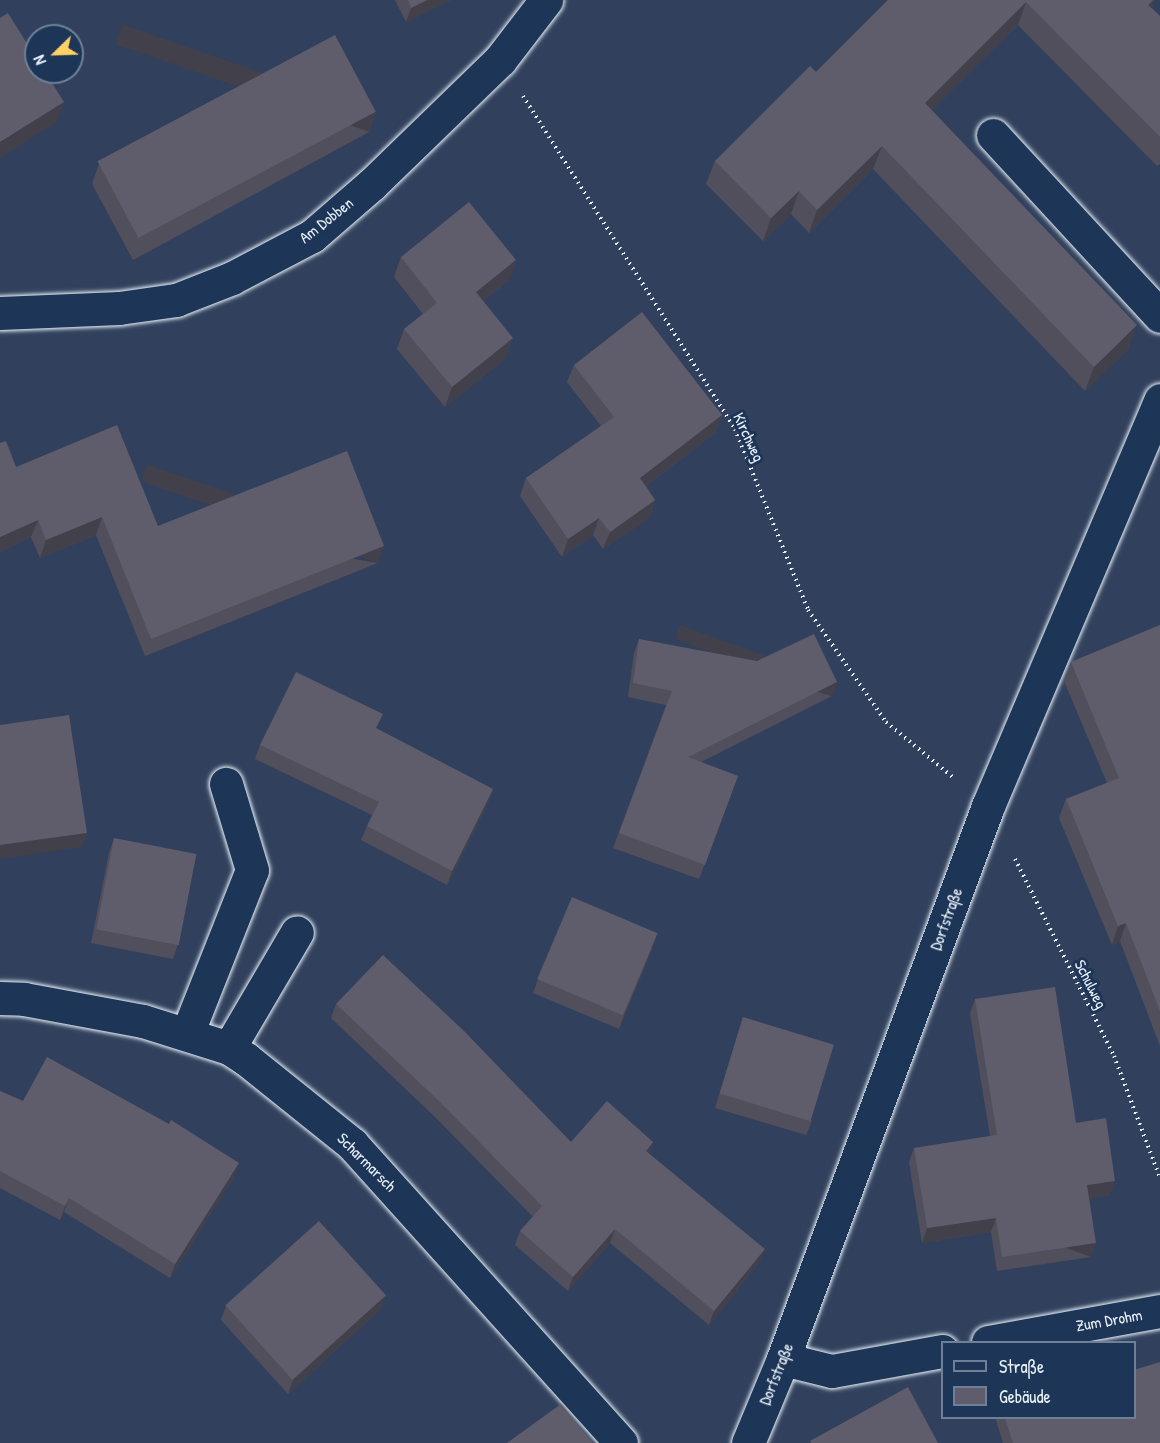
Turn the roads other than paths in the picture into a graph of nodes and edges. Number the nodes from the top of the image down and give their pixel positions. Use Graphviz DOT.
graph roads {
  1 [pos="546,0"];
  2 [pos="993,135"];
  3 [pos="0,314"];
  4 [pos="1160,316"];
  5 [pos="1160,400"];
  6 [pos="225,784"];
  7 [pos="297,932"];
  8 [pos="0,998"];
  9 [pos="187,1034"];
  10 [pos="229,1048"];
  11 [pos="1160,1311"];
  12 [pos="994,1341"];
  13 [pos="941,1351"];
  14 [pos="783,1359"];
  15 [pos="621,1443"];
  16 [pos="748,1443"];
  1 -- 3 [label="street, Am Dobben"];
  2 -- 4 [label="street"];
  5 -- 14 [label="street, Dorfstraße"];
  6 -- 9 [label="street"];
  7 -- 10 [label="street"];
  8 -- 9 [label="street, Scharmarsch"];
  9 -- 10 [label="street, Scharmarsch"];
  10 -- 15 [label="street, Scharmarsch"];
  11 -- 12 [label="street, Zum Drohm"];
  13 -- 14 [label="street"];
  14 -- 16 [label="street, Dorfstraße"];
}
